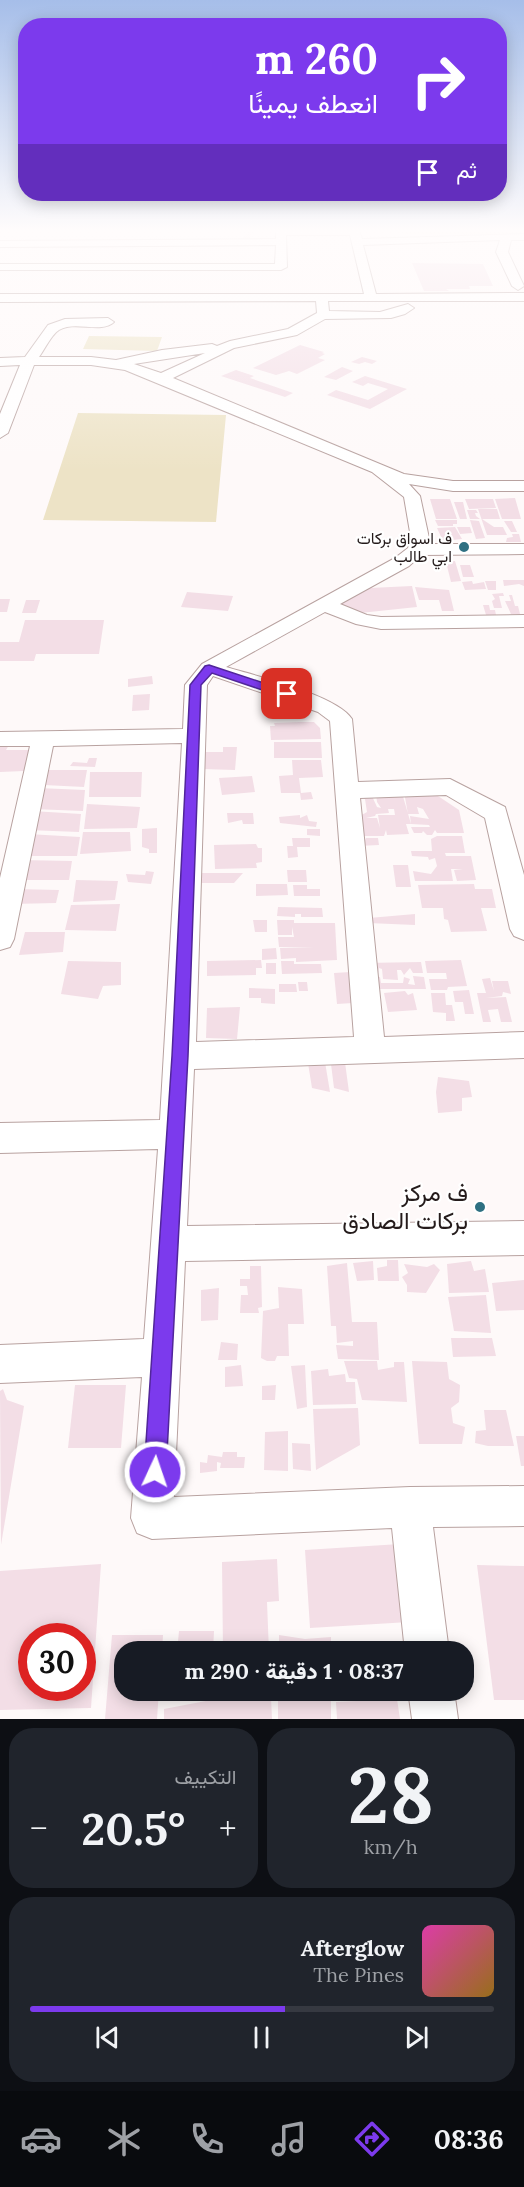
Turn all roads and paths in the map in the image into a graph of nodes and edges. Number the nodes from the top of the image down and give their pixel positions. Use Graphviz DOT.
graph roads {
  1 [pos="323,310"];
  2 [pos="407,310"];
  3 [pos="323,315"];
  4 [pos="108,322"];
  5 [pos="230,345"];
  6 [pos="0,362"];
  7 [pos="29,362"];
  8 [pos="115,364"];
  9 [pos="161,378"];
  10 [pos="5,407"];
  11 [pos="0,433"];
  12 [pos="379,470"];
  13 [pos="439,485"];
  14 [pos="524,486"];
  15 [pos="412,496"];
  16 [pos="524,549"];
  17 [pos="416,550"];
  18 [pos="324,605"];
  19 [pos="524,621"];
  20 [pos="209,668"];
  21 [pos="194,736"];
  22 [pos="43,738"];
  23 [pos="0,739"];
  24 [pos="348,790"];
  25 [pos="520,893"];
  26 [pos="524,929"];
  27 [pos="0,939"];
  28 [pos="524,1045"];
  29 [pos="370,1050"];
  30 [pos="180,1056"];
  31 [pos="176,1134"];
  32 [pos="0,1138"];
  33 [pos="524,1238"];
  34 [pos="169,1244"];
  35 [pos="162,1357"];
  36 [pos="0,1364"];
  37 [pos="524,1506"];
  38 [pos="410,1507"];
  39 [pos="426,1641"];
  40 [pos="433,1701"];
  41 [pos="435,1719"];
  1 -- 3 [label="street"];
  2 -- 3 [label="street"];
  3 -- 5 [label="street"];
  4 -- 7 [label="street"];
  5 -- 8 [label="street"];
  5 -- 9 [label="street"];
  6 -- 7 [label="street"];
  7 -- 8 [label="street"];
  7 -- 10 [label="street"];
  8 -- 9 [label="street"];
  9 -- 12 [label="street"];
  10 -- 11 [label="street"];
  12 -- 13 [label="street"];
  12 -- 15 [label="street"];
  13 -- 14 [label="street"];
  13 -- 15 [label="street"];
  15 -- 17 [label="street"];
  16 -- 17 [label="street"];
  17 -- 18 [label="street"];
  18 -- 19 [label="street"];
  18 -- 20 [label="street"];
  20 -- 21 [label="street"];
  20 -- 24 [label="street"];
  21 -- 22 [label="street"];
  21 -- 30 [label="street"];
  22 -- 23 [label="street"];
  22 -- 27 [label="street"];
  24 -- 25 [label="street"];
  24 -- 29 [label="street"];
  25 -- 26 [label="street"];
  28 -- 29 [label="street"];
  29 -- 30 [label="street"];
  30 -- 31 [label="street"];
  31 -- 32 [label="street"];
  31 -- 34 [label="street"];
  33 -- 34 [label="street"];
  34 -- 35 [label="street"];
  35 -- 36 [label="street"];
  35 -- 38 [label="street"];
  37 -- 38 [label="street"];
  38 -- 39 [label="street"];
  40 -- 41 [label="street"];
}
